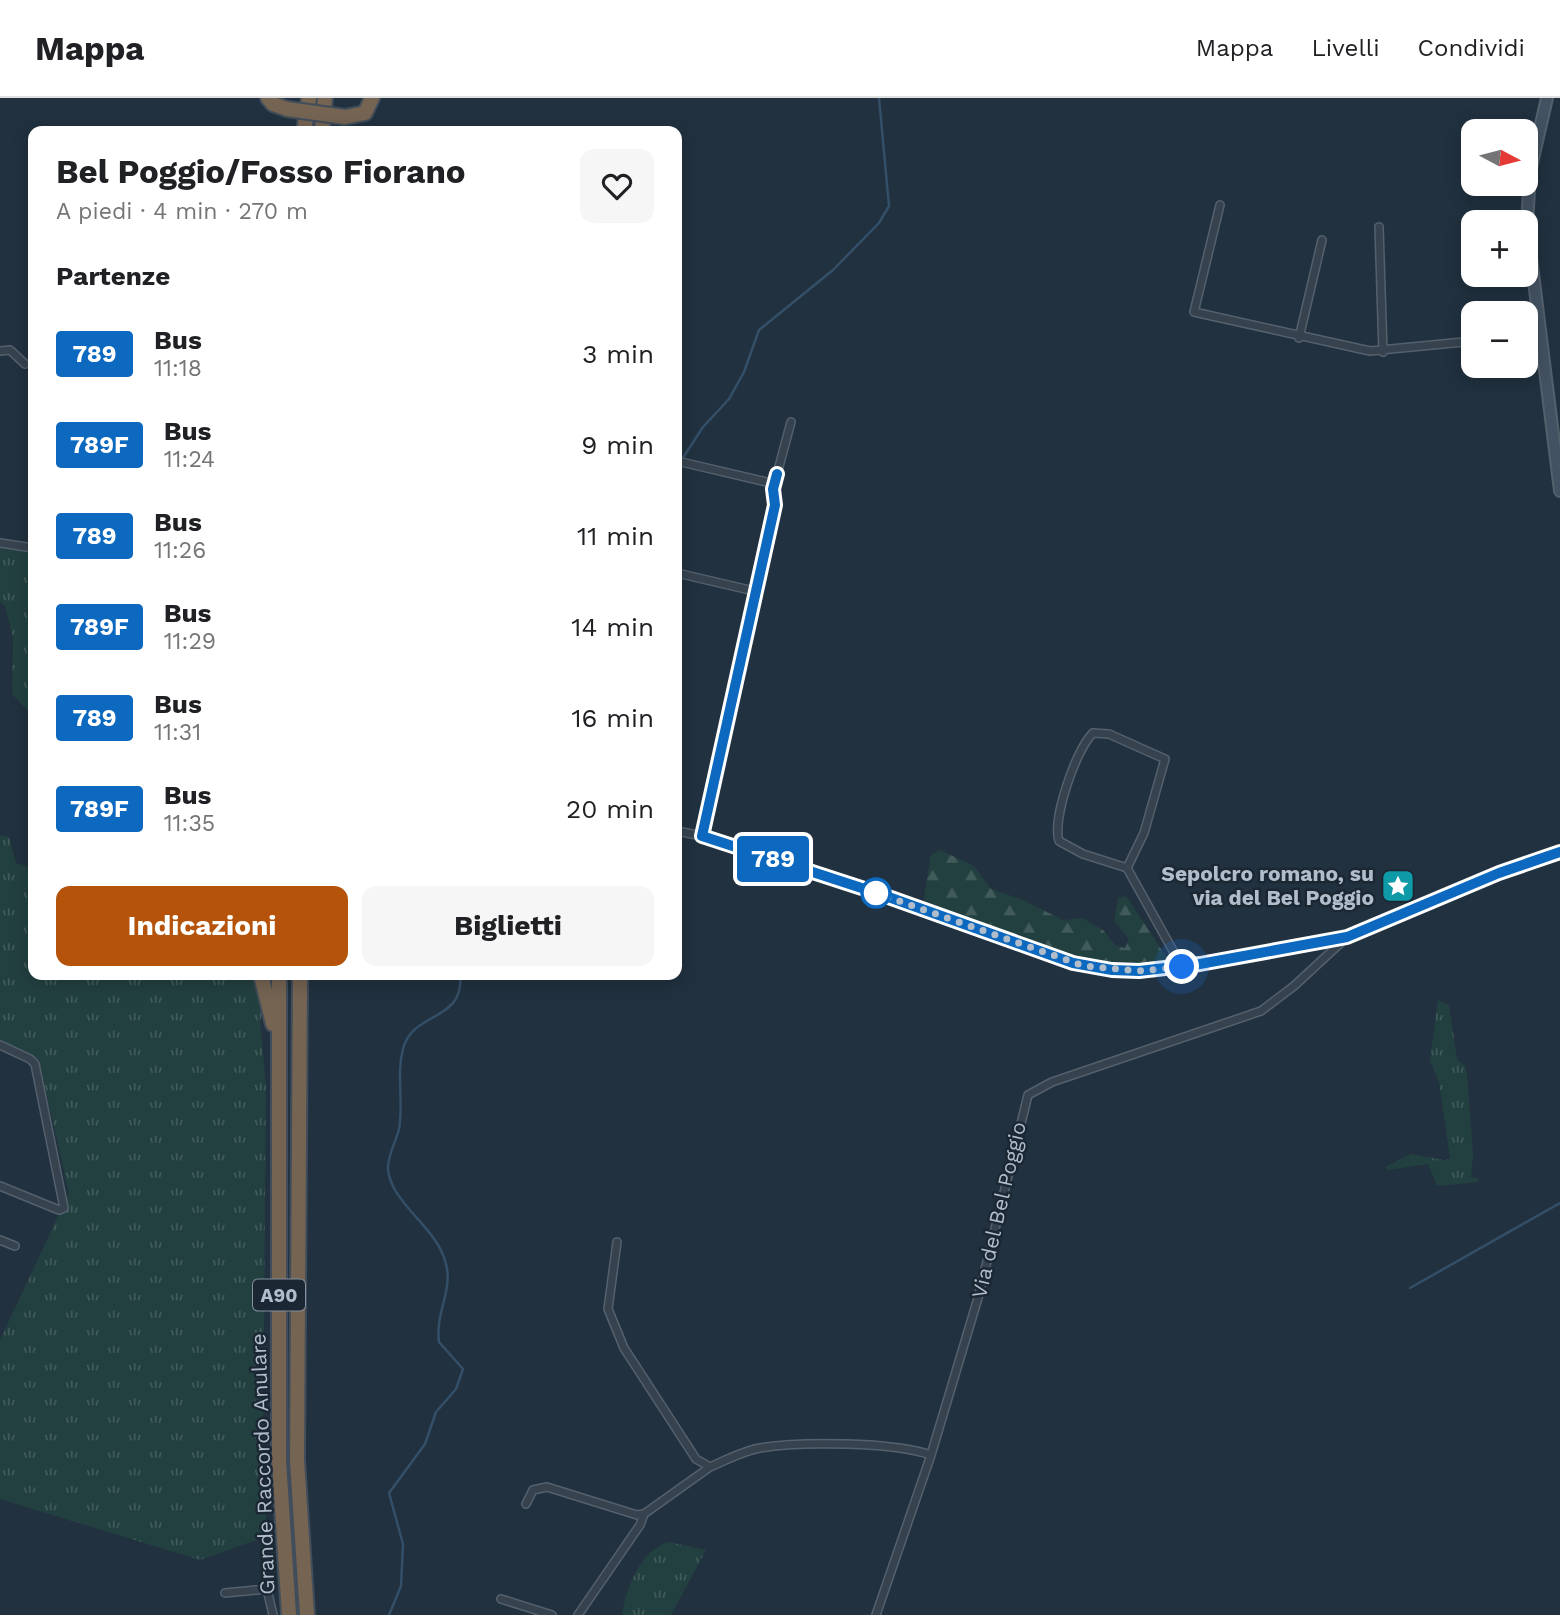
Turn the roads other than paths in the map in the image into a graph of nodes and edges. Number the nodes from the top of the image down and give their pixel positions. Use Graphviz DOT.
graph roads {
  1 [pos="268,98"];
  2 [pos="309,98"];
  3 [pos="325,98"];
  4 [pos="372,98"];
  5 [pos="1547,98"];
  6 [pos="305,126"];
  7 [pos="322,126"];
  8 [pos="1220,205"];
  9 [pos="1379,227"];
  10 [pos="1322,240"];
  11 [pos="1540,332"];
  12 [pos="1299,338"];
  13 [pos="1461,343"];
  14 [pos="0,351"];
  15 [pos="1383,352"];
  16 [pos="25,364"];
  17 [pos="790,422"];
  18 [pos="1557,448"];
  19 [pos="682,462"];
  20 [pos="773,489"];
  21 [pos="1560,491"];
  22 [pos="769,528"];
  23 [pos="0,543"];
  24 [pos="28,547"];
  25 [pos="682,574"];
  26 [pos="682,832"];
  27 [pos="702,836"];
  28 [pos="1560,852"];
  29 [pos="1127,868"];
  30 [pos="1347,937"];
  31 [pos="1182,967"];
  32 [pos="262,980"];
  33 [pos="279,980"];
  34 [pos="299,980"];
  35 [pos="0,1045"];
  36 [pos="278,1087"];
  37 [pos="0,1186"];
  38 [pos="0,1240"];
  39 [pos="617,1242"];
  40 [pos="15,1247"];
  41 [pos="931,1455"];
  42 [pos="710,1467"];
  43 [pos="526,1504"];
  44 [pos="644,1514"];
  45 [pos="225,1592"];
  46 [pos="502,1599"];
  47 [pos="273,1615"];
  48 [pos="289,1615"];
  49 [pos="307,1615"];
  50 [pos="552,1615"];
  51 [pos="578,1615"];
  52 [pos="876,1615"];
  1 -- 4 [label="highway, bridge"];
  2 -- 6 [label="highway"];
  3 -- 7 [label="highway"];
  5 -- 11 [label="street"];
  8 -- 12 [label="street"];
  9 -- 15 [label="street"];
  10 -- 12 [label="street"];
  11 -- 18 [label="street"];
  12 -- 15 [label="street"];
  13 -- 15 [label="street"];
  14 -- 16 [label="street"];
  17 -- 20 [label="street"];
  18 -- 21 [label="street"];
  19 -- 20 [label="street"];
  20 -- 22 [label="street"];
  23 -- 24 [label="street"];
  25 -- 27 [label="street"];
  26 -- 27 [label="street"];
  27 -- 31 [label="street"];
  28 -- 30 [label="street"];
  29 -- 29 [label="street"];
  29 -- 31 [label="street"];
  30 -- 31 [label="street"];
  30 -- 41 [label="street, Via del Bel Poggio"];
  32 -- 36 [label="highway"];
  33 -- 36 [label="highway, Grande Raccordo Anulare / A90"];
  34 -- 49 [label="highway, Grande Raccordo Anulare / A90"];
  35 -- 37 [label="street"];
  36 -- 48 [label="highway, Grande Raccordo Anulare / A90"];
  38 -- 40 [label="street"];
  39 -- 42 [label="street"];
  41 -- 42 [label="street"];
  41 -- 52 [label="street"];
  42 -- 44 [label="street"];
  43 -- 44 [label="street"];
  44 -- 51 [label="street"];
  45 -- 47 [label="street"];
  46 -- 50 [label="street"];
}
